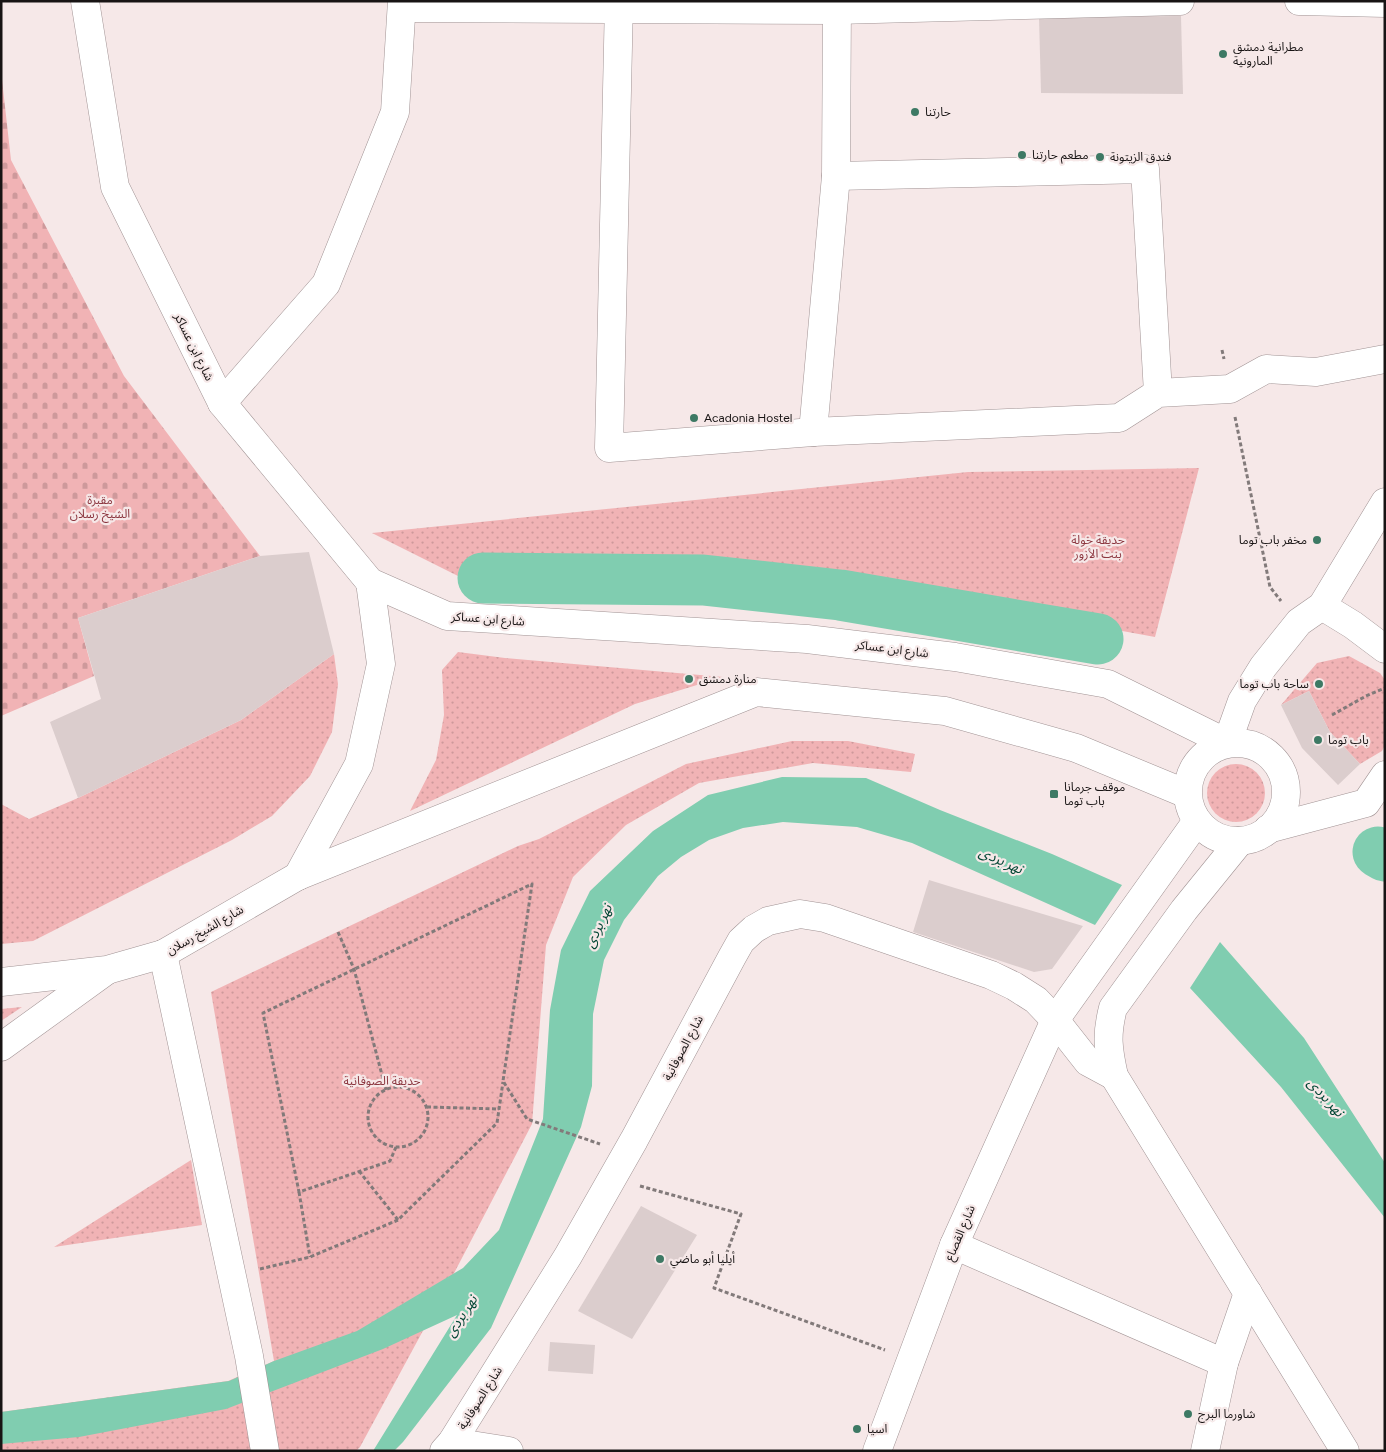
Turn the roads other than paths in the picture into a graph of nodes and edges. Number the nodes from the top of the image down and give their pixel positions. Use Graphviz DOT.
graph roads {
  1 [pos="86,1"];
  2 [pos="1180,1"];
  3 [pos="1299,1"];
  4 [pos="1385,3"];
  5 [pos="402,5"];
  6 [pos="618,5"];
  7 [pos="836,6"];
  8 [pos="836,176"];
  9 [pos="1385,359"];
  10 [pos="1158,393"];
  11 [pos="222,403"];
  12 [pos="813,432"];
  13 [pos="1385,502"];
  14 [pos="370,582"];
  15 [pos="1322,606"];
  16 [pos="1385,649"];
  17 [pos="1227,743"];
  18 [pos="1385,775"];
  19 [pos="1187,794"];
  20 [pos="1376,808"];
  21 [pos="1197,821"];
  22 [pos="1268,829"];
  23 [pos="1240,841"];
  24 [pos="298,876"];
  25 [pos="164,954"];
  26 [pos="107,970"];
  27 [pos="1,982"];
  28 [pos="1055,1020"];
  29 [pos="1,1047"];
  30 [pos="1114,1076"];
  31 [pos="954,1245"];
  32 [pos="1248,1293"];
  33 [pos="1224,1363"];
  34 [pos="448,1446"];
  35 [pos="881,1450"];
  36 [pos="265,1451"];
  37 [pos="509,1451"];
  38 [pos="1205,1451"];
  39 [pos="1345,1451"];
  1 -- 11 [label="street, شارع ابن عساكر"];
  2 -- 7 [label="street"];
  3 -- 4 [label="street"];
  5 -- 6 [label="street"];
  5 -- 11 [label="street"];
  6 -- 7 [label="street"];
  6 -- 12 [label="street"];
  7 -- 8 [label="street"];
  8 -- 10 [label="street"];
  8 -- 12 [label="street"];
  9 -- 10 [label="street"];
  10 -- 12 [label="street"];
  11 -- 14 [label="street, شارع ابن عساكر"];
  13 -- 15 [label="street"];
  14 -- 17 [label="street, شارع ابن عساكر"];
  14 -- 24 [label="street"];
  15 -- 16 [label="street"];
  15 -- 17 [label="street"];
  17 -- 19 [label="street"];
  17 -- 22 [label="street"];
  18 -- 20 [label="street"];
  19 -- 21 [label="street"];
  19 -- 24 [label="street, شارع الشيخ رسلان"];
  20 -- 22 [label="street"];
  21 -- 23 [label="street"];
  21 -- 28 [label="street, شارع القصاع"];
  22 -- 23 [label="street"];
  23 -- 30 [label="street"];
  24 -- 25 [label="street, شارع الشيخ رسلان"];
  25 -- 26 [label="street, شارع الشيخ رسلان"];
  25 -- 36 [label="street"];
  26 -- 27 [label="street"];
  26 -- 29 [label="street"];
  28 -- 30 [label="street, شارع الصوفانية"];
  28 -- 31 [label="street, شارع القصاع"];
  28 -- 34 [label="street, شارع الصوفانية"];
  30 -- 32 [label="street"];
  31 -- 33 [label="street"];
  31 -- 35 [label="street, شارع القصاع"];
  32 -- 33 [label="street"];
  32 -- 39 [label="street"];
  33 -- 38 [label="street"];
  34 -- 37 [label="street"];
}
